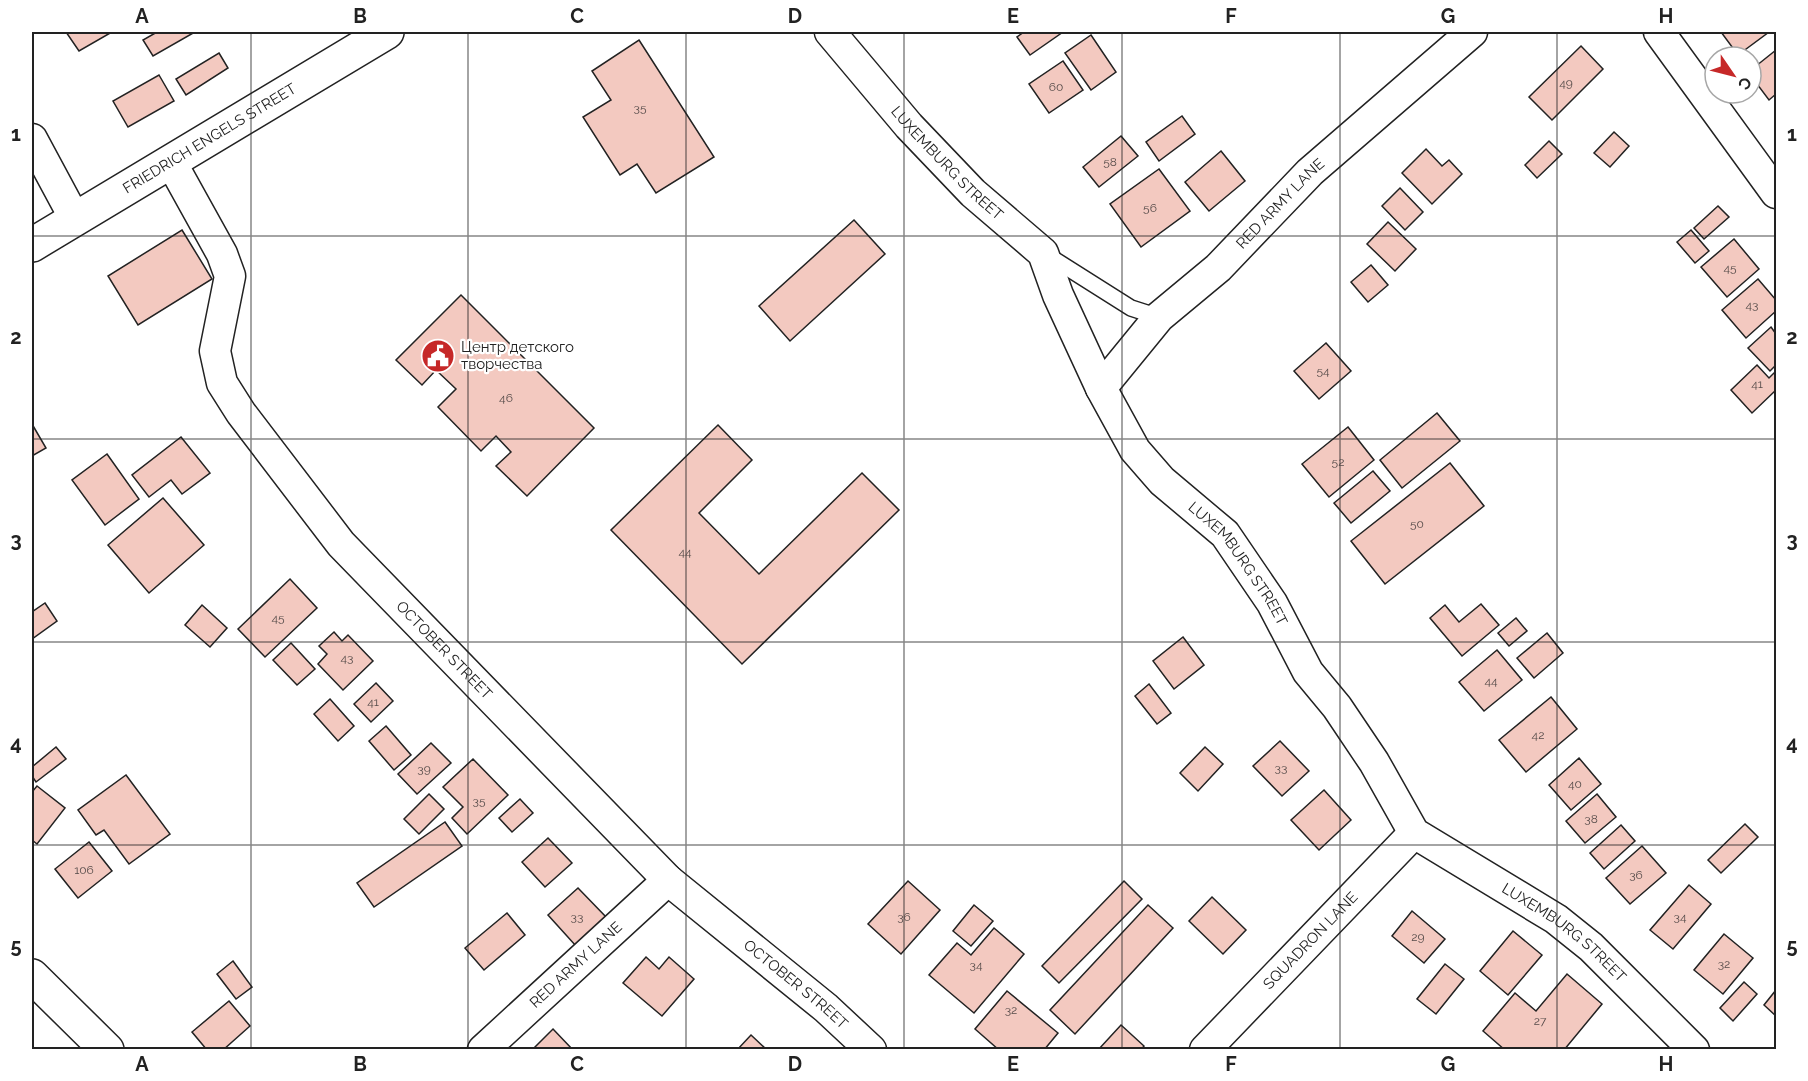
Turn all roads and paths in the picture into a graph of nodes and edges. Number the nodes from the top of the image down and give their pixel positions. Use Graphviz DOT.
graph roads {
  1 [pos="387,32"];
  2 [pos="830,32"];
  3 [pos="1472,32"];
  4 [pos="1659,32"];
  5 [pos="32,139"];
  6 [pos="171,162"];
  7 [pos="1776,193"];
  8 [pos="75,219"];
  9 [pos="32,245"];
  10 [pos="1043,253"];
  11 [pos="1159,317"];
  12 [pos="1101,388"];
  13 [pos="1414,833"];
  14 [pos="668,880"];
  15 [pos="32,976"];
  16 [pos="106,1050"];
  17 [pos="483,1050"];
  18 [pos="872,1050"];
  19 [pos="1205,1050"];
  20 [pos="1694,1050"];
  1 -- 6 [label="street, FRIEDRICH ENGELS STREET"];
  2 -- 10 [label="street, LUXEMBURG STREET"];
  3 -- 11 [label="street, RED ARMY LANE"];
  4 -- 7 [label="street"];
  5 -- 8 [label="street"];
  6 -- 8 [label="street, FRIEDRICH ENGELS STREET"];
  6 -- 14 [label="street, OCTOBER STREET"];
  8 -- 9 [label="street, FRIEDRICH ENGELS STREET"];
  10 -- 11 [label="lane"];
  10 -- 12 [label="street, LUXEMBURG STREET"];
  11 -- 12 [label="street, RED ARMY LANE"];
  12 -- 13 [label="street, LUXEMBURG STREET"];
  13 -- 19 [label="street, SQUADRON LANE"];
  13 -- 20 [label="street, LUXEMBURG STREET"];
  14 -- 17 [label="street, RED ARMY LANE"];
  14 -- 18 [label="street, OCTOBER STREET"];
  15 -- 16 [label="street"];
}
